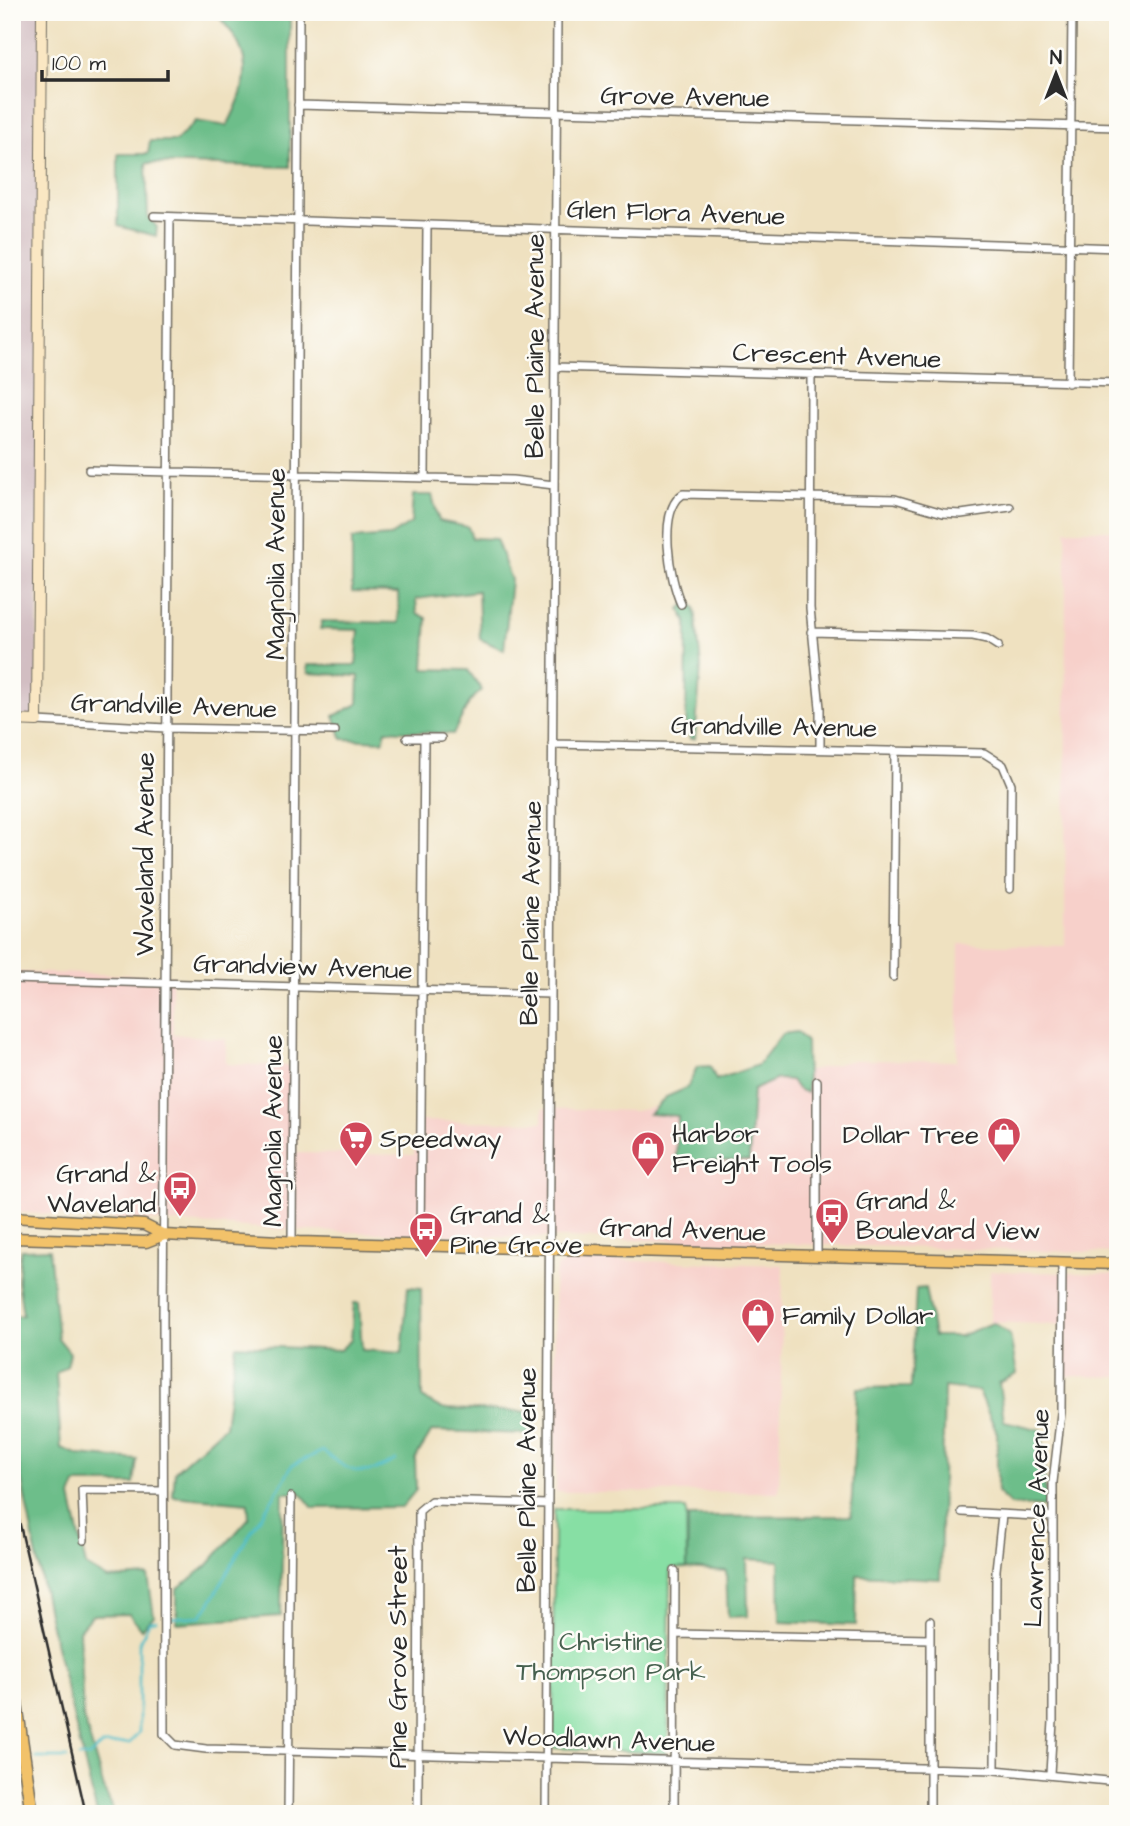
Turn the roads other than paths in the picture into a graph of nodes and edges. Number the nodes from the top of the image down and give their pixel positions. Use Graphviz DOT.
graph roads {
  1 [pos="42,12"];
  2 [pos="299,12"];
  3 [pos="557,12"];
  4 [pos="1072,12"];
  5 [pos="298,105"];
  6 [pos="556,114"];
  7 [pos="1118,127"];
  8 [pos="1072,128"];
  9 [pos="154,216"];
  10 [pos="170,217"];
  11 [pos="298,222"];
  12 [pos="427,225"];
  13 [pos="555,229"];
  14 [pos="1071,247"];
  15 [pos="1118,248"];
  16 [pos="555,367"];
  17 [pos="811,375"];
  18 [pos="1068,383"];
  19 [pos="1118,383"];
  20 [pos="89,470"];
  21 [pos="169,472"];
  22 [pos="296,476"];
  23 [pos="425,478"];
  24 [pos="554,485"];
  25 [pos="810,497"];
  26 [pos="1010,507"];
  27 [pos="681,604"];
  28 [pos="811,632"];
  29 [pos="998,646"];
  30 [pos="12,720"];
  31 [pos="37,721"];
  32 [pos="166,728"];
  33 [pos="295,731"];
  34 [pos="335,731"];
  35 [pos="407,738"];
  36 [pos="424,738"];
  37 [pos="441,738"];
  38 [pos="552,744"];
  39 [pos="820,748"];
  40 [pos="895,750"];
  41 [pos="1010,889"];
  42 [pos="893,977"];
  43 [pos="12,979"];
  44 [pos="165,984"];
  45 [pos="294,987"];
  46 [pos="421,990"];
  47 [pos="550,994"];
  48 [pos="817,1081"];
  49 [pos="12,1217"];
  50 [pos="164,1235"];
  51 [pos="12,1238"];
  52 [pos="292,1242"];
  53 [pos="420,1245"];
  54 [pos="548,1248"];
  55 [pos="817,1255"];
  56 [pos="1062,1262"];
  57 [pos="1118,1264"];
  58 [pos="163,1491"];
  59 [pos="291,1497"];
  60 [pos="547,1504"];
  61 [pos="962,1513"];
  62 [pos="1002,1515"];
  63 [pos="1053,1517"];
  64 [pos="84,1540"];
  65 [pos="675,1571"];
  66 [pos="930,1621"];
  67 [pos="674,1634"];
  68 [pos="930,1639"];
  69 [pos="12,1676"];
  70 [pos="17,1701"];
  71 [pos="169,1741"];
  72 [pos="289,1751"];
  73 [pos="418,1755"];
  74 [pos="546,1758"];
  75 [pos="674,1761"];
  76 [pos="930,1769"];
  77 [pos="995,1770"];
  78 [pos="1050,1774"];
  79 [pos="1118,1782"];
  80 [pos="32,1814"];
  81 [pos="40,1814"];
  82 [pos="288,1814"];
  83 [pos="418,1814"];
  84 [pos="546,1814"];
  85 [pos="674,1814"];
  86 [pos="930,1814"];
  1 -- 31 [label="street"];
  2 -- 5 [label="street, Magnolia Avenue"];
  3 -- 6 [label="street, Belle Plaine Avenue"];
  4 -- 8 [label="street"];
  5 -- 6 [label="street, Grove Avenue"];
  5 -- 11 [label="street, Magnolia Avenue"];
  6 -- 8 [label="street, Grove Avenue"];
  6 -- 13 [label="street, Belle Plaine Avenue"];
  7 -- 8 [label="street, Grove Avenue"];
  8 -- 14 [label="street"];
  9 -- 10 [label="street, Glen Flora Avenue"];
  10 -- 11 [label="street, Glen Flora Avenue"];
  10 -- 21 [label="street, Waveland Avenue"];
  11 -- 12 [label="street, Glen Flora Avenue"];
  11 -- 22 [label="street, Magnolia Avenue"];
  12 -- 13 [label="street, Glen Flora Avenue"];
  12 -- 23 [label="street"];
  13 -- 14 [label="street, Glen Flora Avenue"];
  13 -- 16 [label="street, Belle Plaine Avenue"];
  14 -- 15 [label="street, Glen Flora Avenue"];
  14 -- 18 [label="street"];
  16 -- 17 [label="street, Crescent Avenue"];
  16 -- 24 [label="street, Belle Plaine Avenue"];
  17 -- 18 [label="street, Crescent Avenue"];
  17 -- 25 [label="street"];
  18 -- 19 [label="street, Crescent Avenue"];
  20 -- 21 [label="street"];
  21 -- 22 [label="street"];
  21 -- 32 [label="street, Waveland Avenue"];
  22 -- 23 [label="street"];
  22 -- 33 [label="street, Magnolia Avenue"];
  23 -- 24 [label="street"];
  24 -- 38 [label="street, Belle Plaine Avenue"];
  25 -- 26 [label="street"];
  25 -- 27 [label="street"];
  25 -- 28 [label="street"];
  28 -- 29 [label="street"];
  28 -- 39 [label="street"];
  30 -- 31 [label="street, Grandville Avenue"];
  31 -- 32 [label="street, Grandville Avenue"];
  32 -- 33 [label="street, Grandville Avenue"];
  32 -- 44 [label="street, Waveland Avenue"];
  33 -- 34 [label="street, Grandville Avenue"];
  33 -- 45 [label="street, Magnolia Avenue"];
  35 -- 36 [label="street"];
  36 -- 37 [label="street"];
  36 -- 46 [label="street"];
  38 -- 39 [label="street, Grandville Avenue"];
  38 -- 47 [label="street, Belle Plaine Avenue"];
  39 -- 40 [label="street, Grandville Avenue"];
  40 -- 41 [label="street, Grandville Avenue"];
  40 -- 42 [label="street"];
  43 -- 44 [label="street, Grandview Avenue"];
  44 -- 45 [label="street, Grandview Avenue"];
  44 -- 50 [label="street, Waveland Avenue"];
  45 -- 46 [label="street, Grandview Avenue"];
  45 -- 52 [label="street, Magnolia Avenue"];
  46 -- 47 [label="street, Grandview Avenue"];
  46 -- 53 [label="street"];
  47 -- 54 [label="street, Belle Plaine Avenue"];
  48 -- 55 [label="street"];
  49 -- 50 [label="main road, Grand Avenue"];
  50 -- 51 [label="main road, Grand Avenue"];
  50 -- 52 [label="main road, Grand Avenue"];
  50 -- 58 [label="street, Waveland Avenue"];
  52 -- 53 [label="main road, Grand Avenue"];
  53 -- 54 [label="main road, Grand Avenue"];
  54 -- 55 [label="main road, Grand Avenue"];
  54 -- 60 [label="street, Belle Plaine Avenue"];
  55 -- 56 [label="main road, Grand Avenue"];
  56 -- 57 [label="main road, Grand Avenue"];
  56 -- 63 [label="street, Lawrence Avenue"];
  58 -- 64 [label="street"];
  58 -- 71 [label="street, Waveland Avenue"];
  59 -- 72 [label="street"];
  60 -- 73 [label="street, Pine Grove Street"];
  60 -- 74 [label="street, Belle Plaine Avenue"];
  61 -- 62 [label="street"];
  62 -- 63 [label="street"];
  62 -- 77 [label="street"];
  63 -- 78 [label="street, Lawrence Avenue"];
  65 -- 67 [label="street"];
  66 -- 68 [label="street"];
  67 -- 68 [label="street"];
  67 -- 75 [label="street"];
  68 -- 76 [label="street"];
  69 -- 70 [label="highway"];
  70 -- 80 [label="highway"];
  70 -- 81 [label="highway"];
  71 -- 72 [label="street, Woodlawn Avenue"];
  72 -- 73 [label="street, Woodlawn Avenue"];
  72 -- 82 [label="street"];
  73 -- 74 [label="street, Woodlawn Avenue"];
  73 -- 83 [label="street, Pine Grove Street"];
  74 -- 75 [label="street, Woodlawn Avenue"];
  74 -- 84 [label="street, Belle Plaine Avenue"];
  75 -- 76 [label="street, Woodlawn Avenue"];
  75 -- 85 [label="street"];
  76 -- 77 [label="street, Woodlawn Avenue"];
  76 -- 86 [label="street"];
  77 -- 78 [label="street, Woodlawn Avenue"];
  78 -- 79 [label="street, Woodlawn Avenue"];
}
